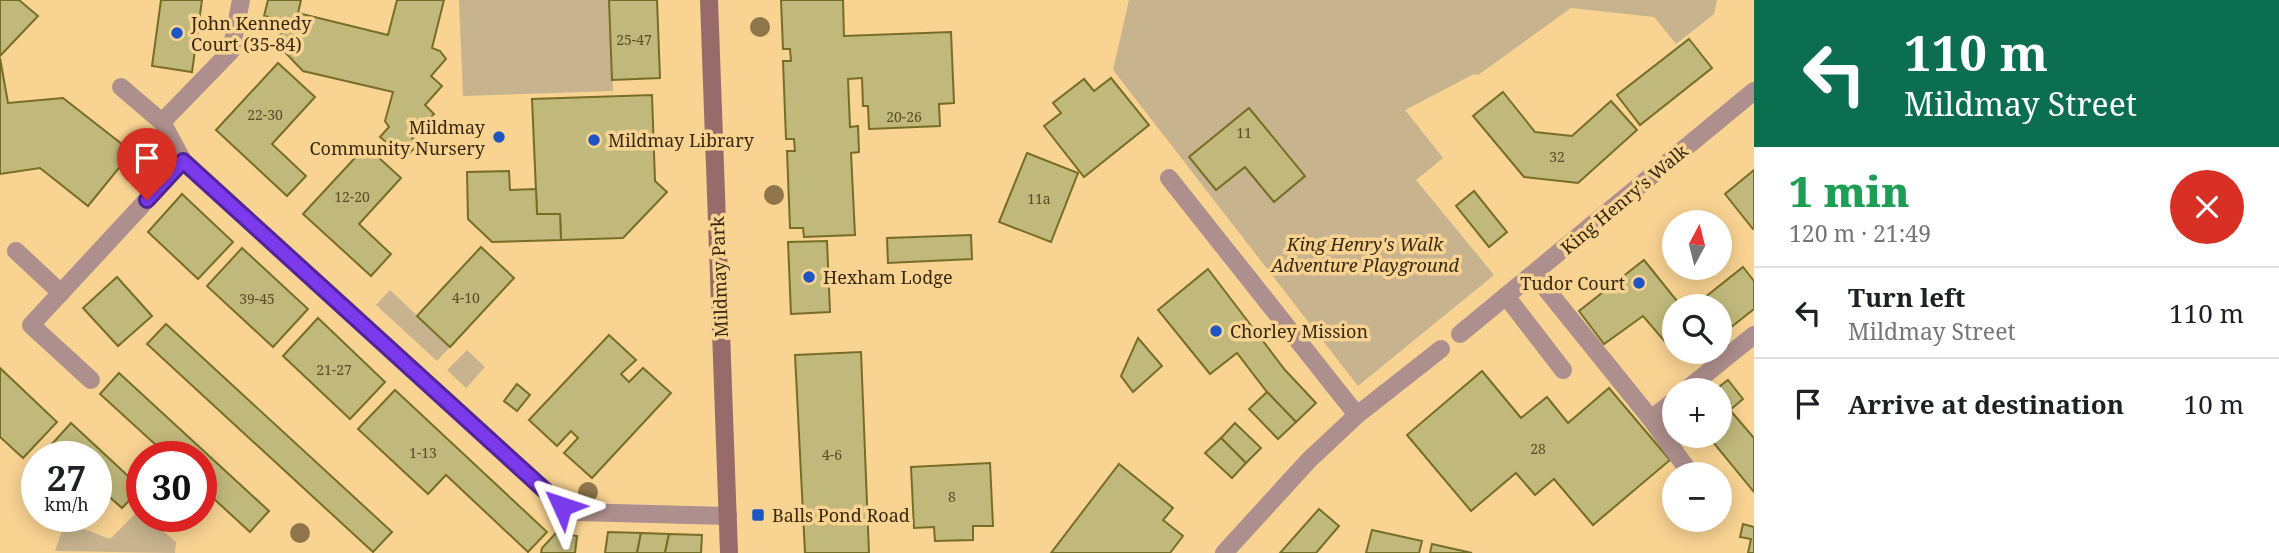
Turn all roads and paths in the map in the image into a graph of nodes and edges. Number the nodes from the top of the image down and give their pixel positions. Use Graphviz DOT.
graph roads {
  1 [pos="241,0"];
  2 [pos="709,0"];
  3 [pos="121,87"];
  4 [pos="1754,91"];
  5 [pos="162,122"];
  6 [pos="183,161"];
  7 [pos="1169,178"];
  8 [pos="16,251"];
  9 [pos="1534,274"];
  10 [pos="61,292"];
  11 [pos="1506,296"];
  12 [pos="1460,334"];
  13 [pos="1754,335"];
  14 [pos="1441,349"];
  15 [pos="1563,370"];
  16 [pos="1701,378"];
  17 [pos="91,380"];
  18 [pos="1662,410"];
  19 [pos="1357,415"];
  20 [pos="1651,419"];
  21 [pos="1681,462"];
  22 [pos="729,516"];
  23 [pos="729,553"];
  24 [pos="1224,553"];
  1 -- 5 [label="street"];
  2 -- 22 [label="street, Mildmay Park"];
  3 -- 5 [label="street"];
  4 -- 9 [label="street, King Henry's Walk"];
  5 -- 6 [label="street"];
  6 -- 10 [label="street"];
  6 -- 22 [label="street"];
  7 -- 19 [label="street"];
  8 -- 10 [label="street"];
  9 -- 11 [label="street, King Henry's Walk"];
  9 -- 20 [label="street"];
  10 -- 17 [label="street"];
  11 -- 12 [label="street, King Henry's Walk"];
  11 -- 15 [label="street"];
  13 -- 16 [label="street"];
  14 -- 19 [label="street"];
  18 -- 20 [label="street"];
  19 -- 24 [label="street"];
  20 -- 21 [label="street"];
  22 -- 23 [label="street, Mildmay Park"];
}
